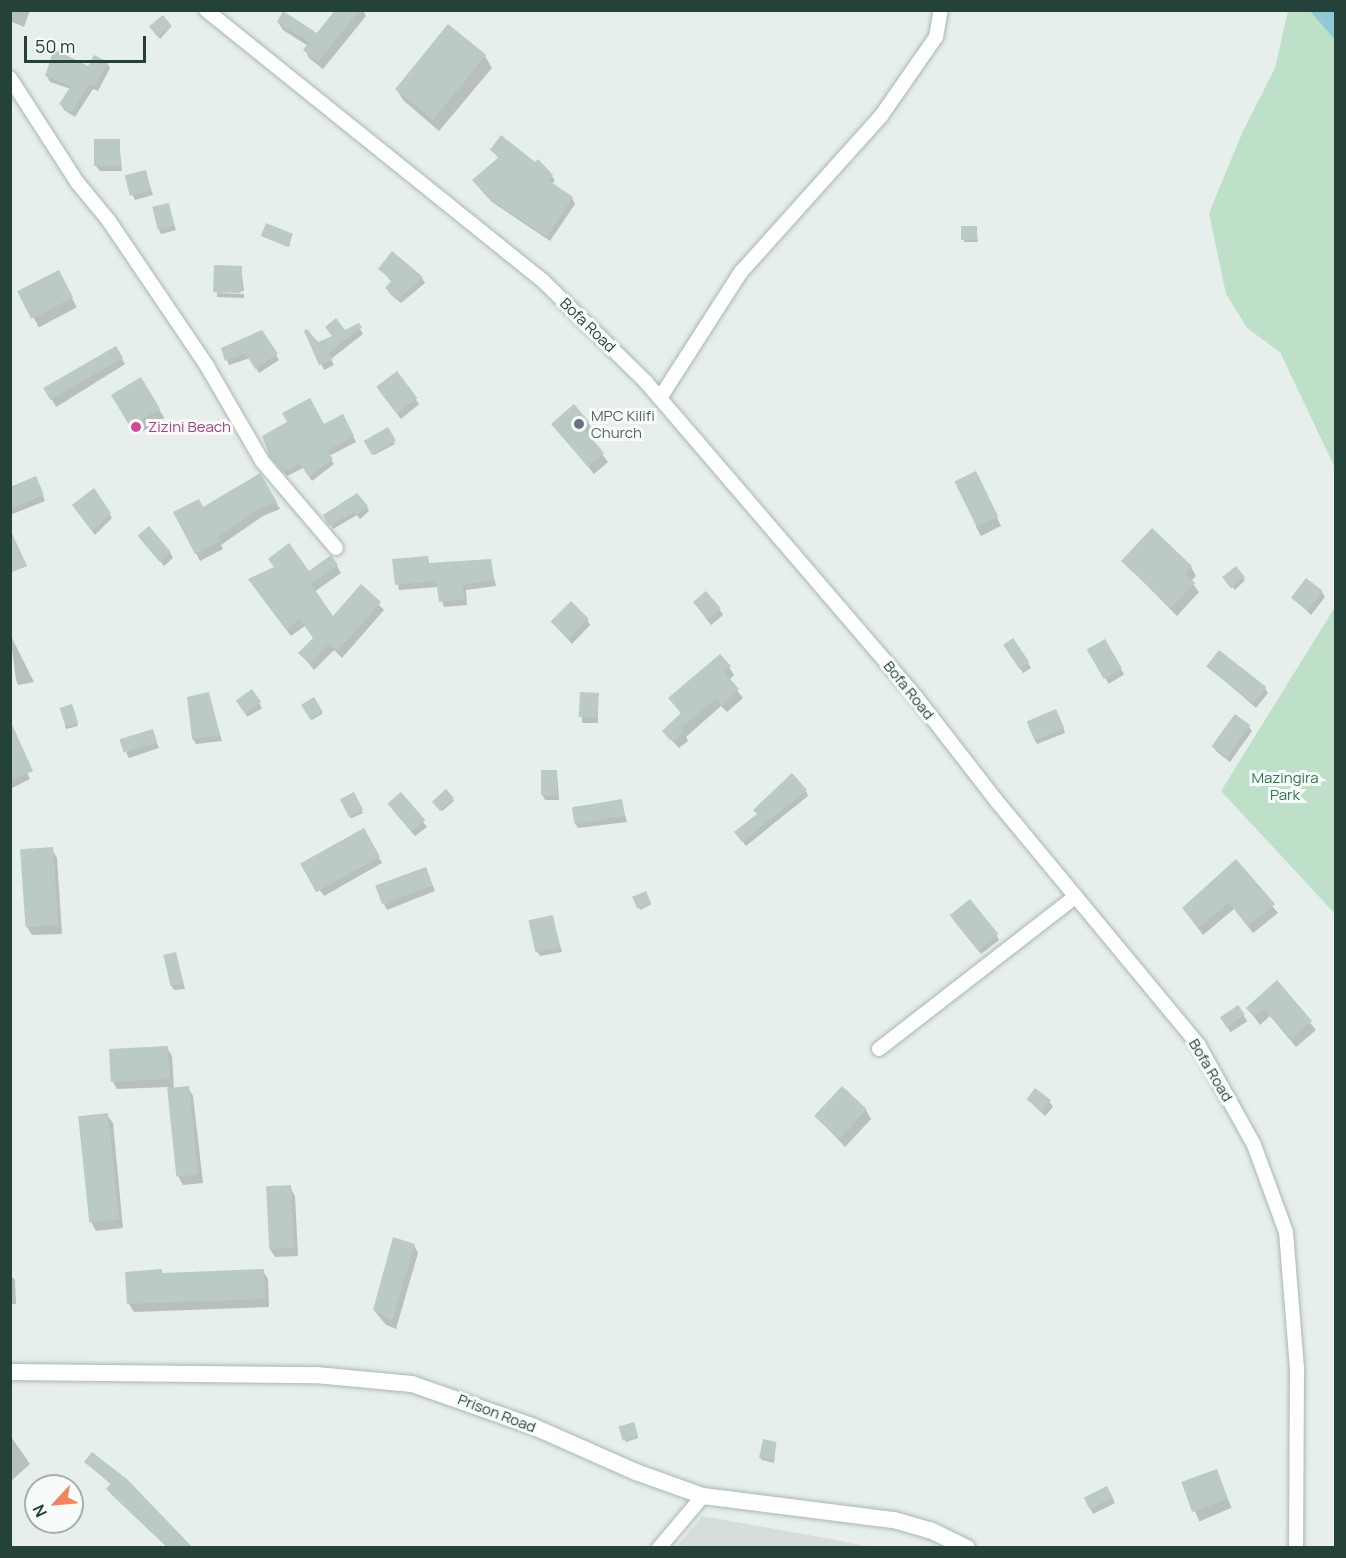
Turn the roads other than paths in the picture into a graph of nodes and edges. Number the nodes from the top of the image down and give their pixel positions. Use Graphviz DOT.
graph roads {
  1 [pos="207,10"];
  2 [pos="941,10"];
  3 [pos="10,78"];
  4 [pos="660,398"];
  5 [pos="336,548"];
  6 [pos="1076,896"];
  7 [pos="879,1049"];
  8 [pos="10,1372"];
  9 [pos="704,1496"];
  10 [pos="659,1548"];
  11 [pos="967,1548"];
  12 [pos="1296,1548"];
  1 -- 4 [label="street, Bofa Road"];
  2 -- 4 [label="street"];
  3 -- 5 [label="street"];
  4 -- 6 [label="street, Bofa Road"];
  6 -- 7 [label="street"];
  6 -- 12 [label="street, Bofa Road"];
  8 -- 9 [label="street, Prison Road"];
  9 -- 10 [label="street"];
  9 -- 11 [label="street, Prison Road"];
}
